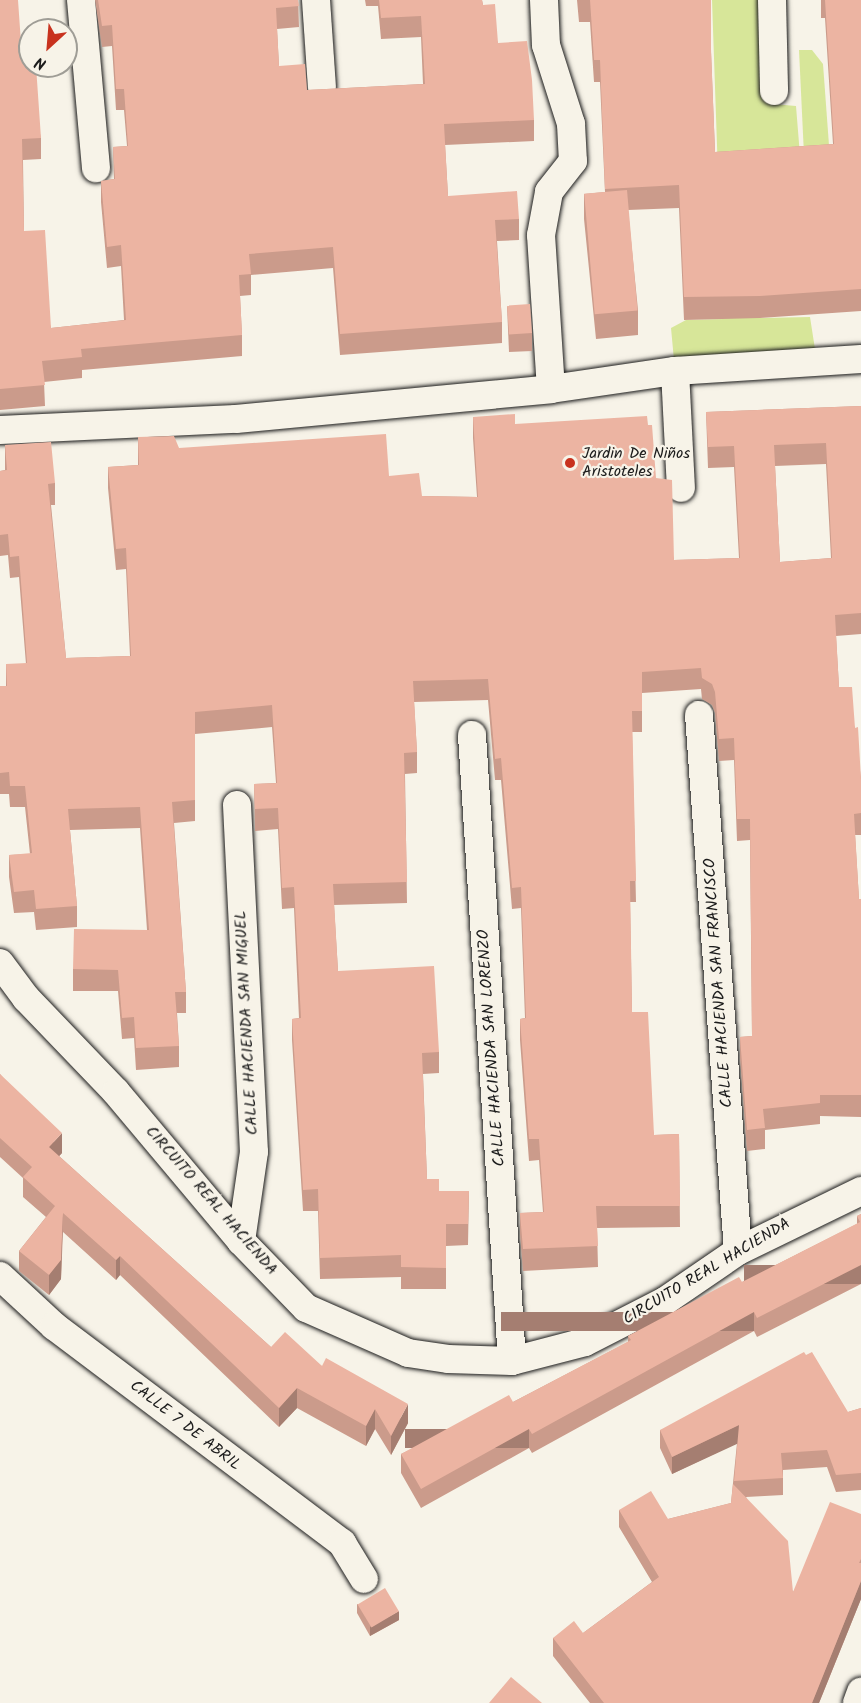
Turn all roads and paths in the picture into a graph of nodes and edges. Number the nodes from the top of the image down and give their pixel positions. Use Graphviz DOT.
graph roads {
  1 [pos="81,0"];
  2 [pos="316,0"];
  3 [pos="544,0"];
  4 [pos="772,0"];
  5 [pos="322,87"];
  6 [pos="774,92"];
  7 [pos="96,168"];
  8 [pos="861,359"];
  9 [pos="675,371"];
  10 [pos="551,389"];
  11 [pos="0,430"];
  12 [pos="681,488"];
  13 [pos="699,715"];
  14 [pos="472,735"];
  15 [pos="237,805"];
  16 [pos="0,963"];
  17 [pos="861,1191"];
  18 [pos="241,1241"];
  19 [pos="738,1251"];
  20 [pos="0,1276"];
  21 [pos="512,1361"];
  22 [pos="364,1579"];
  23 [pos="861,1692"];
  24 [pos="857,1703"];
  1 -- 7 [label="street"];
  2 -- 5 [label="street"];
  3 -- 10 [label="street"];
  4 -- 6 [label="street"];
  8 -- 9 [label="street"];
  9 -- 10 [label="street"];
  9 -- 12 [label="street"];
  10 -- 11 [label="street"];
  13 -- 19 [label="street, CALLE HACIENDA SAN FRANCISCO"];
  14 -- 21 [label="street, CALLE HACIENDA SAN LORENZO"];
  15 -- 18 [label="street, CALLE HACIENDA SAN MIGUEL"];
  16 -- 18 [label="street, CIRCUITO REAL HACIENDA"];
  17 -- 19 [label="street, CIRCUITO REAL HACIENDA"];
  18 -- 21 [label="street, CIRCUITO REAL HACIENDA"];
  19 -- 21 [label="street, CIRCUITO REAL HACIENDA"];
  20 -- 22 [label="street, CALLE 7 DE ABRIL"];
  23 -- 24 [label="street"];
}
